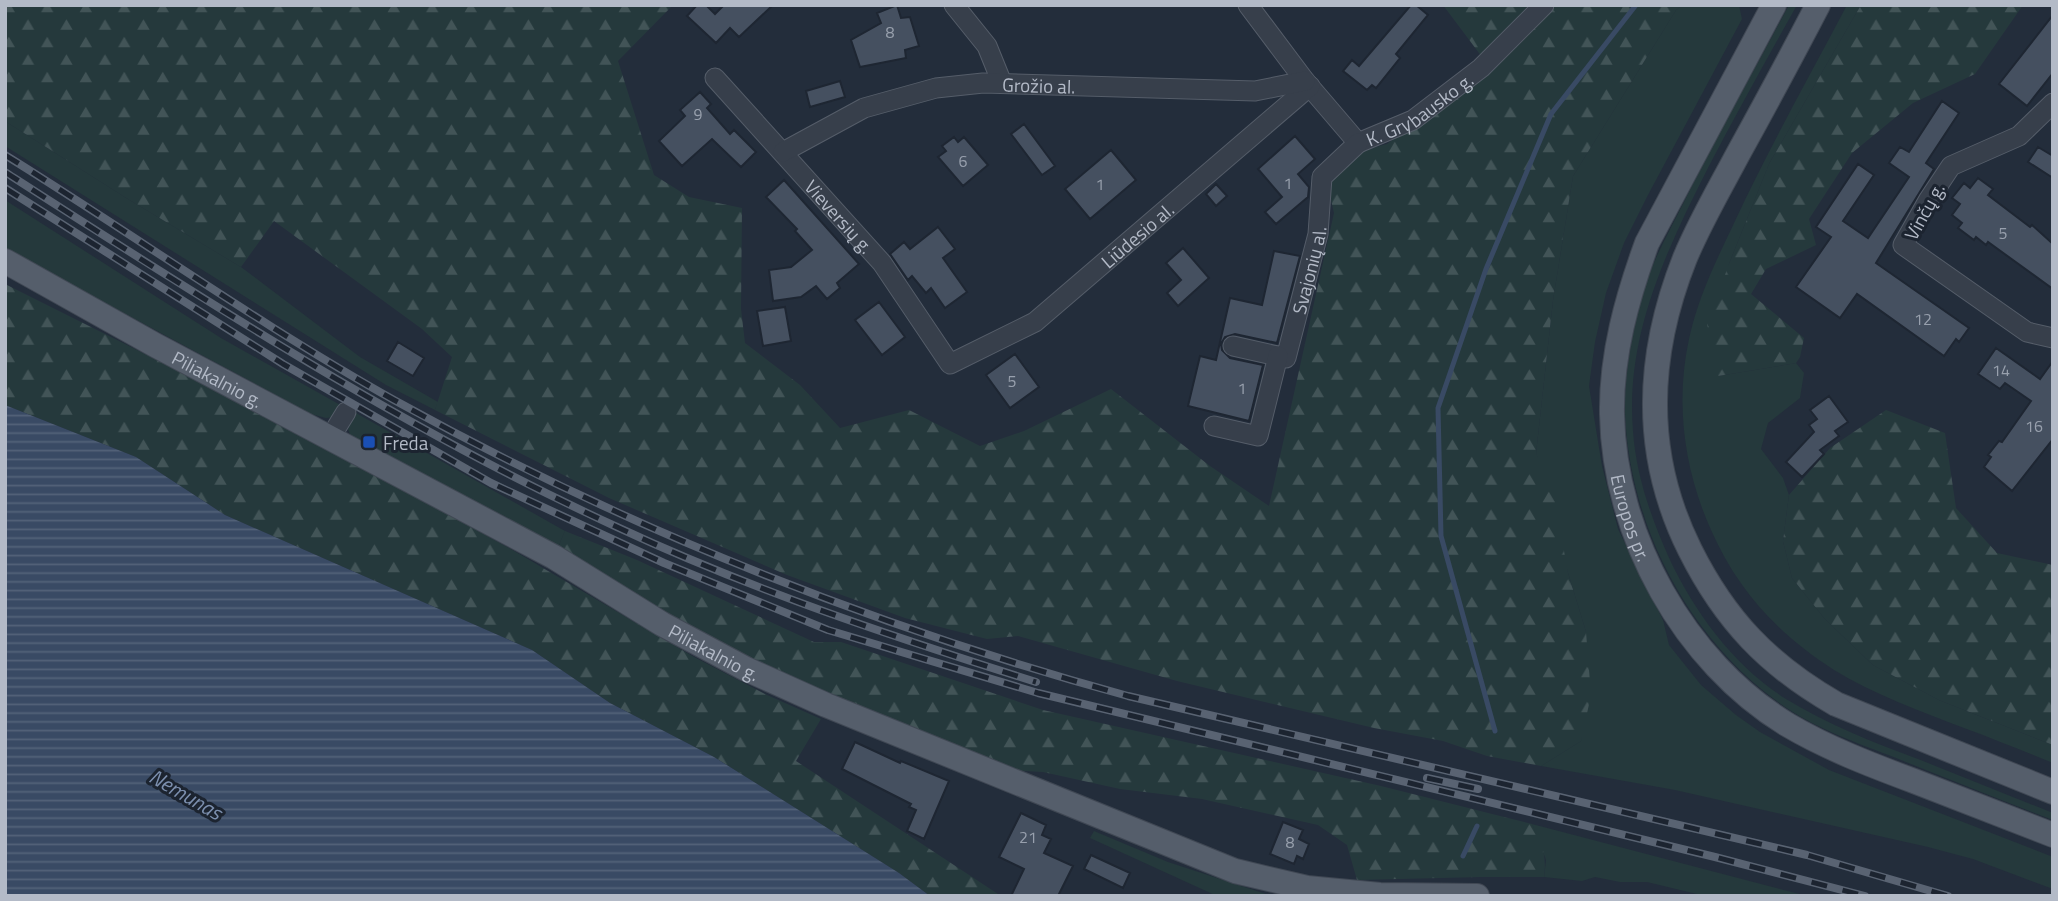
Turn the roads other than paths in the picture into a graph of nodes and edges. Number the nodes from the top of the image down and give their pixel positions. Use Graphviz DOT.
graph roads {
  1 [pos="954,5"];
  2 [pos="1248,5"];
  3 [pos="1544,5"];
  4 [pos="1818,5"];
  5 [pos="1769,7"];
  6 [pos="715,78"];
  7 [pos="1002,83"];
  8 [pos="1308,84"];
  9 [pos="2053,103"];
  10 [pos="1358,143"];
  11 [pos="783,152"];
  12 [pos="5,261"];
  13 [pos="2053,338"];
  14 [pos="1233,346"];
  15 [pos="1278,356"];
  16 [pos="950,364"];
  17 [pos="346,412"];
  18 [pos="1214,426"];
  19 [pos="330,438"];
  20 [pos="2053,792"];
  21 [pos="2053,835"];
  22 [pos="1477,896"];
  1 -- 7 [label="street"];
  2 -- 8 [label="street, K. Grybausko g."];
  3 -- 10 [label="street, K. Grybausko g."];
  4 -- 20 [label="main road, Europos pr."];
  5 -- 21 [label="main road, Europos pr."];
  6 -- 11 [label="street, Vieversių g."];
  7 -- 8 [label="street, Grožio al."];
  7 -- 11 [label="street, Grožio al."];
  8 -- 10 [label="street, K. Grybausko g."];
  8 -- 16 [label="street, Liūdesio al."];
  9 -- 13 [label="street, Vinčų g."];
  10 -- 15 [label="street, Svajonių al."];
  11 -- 16 [label="street, Vieversių g."];
  12 -- 19 [label="main road, Piliakalnio g."];
  14 -- 15 [label="street"];
  15 -- 18 [label="street"];
  17 -- 19 [label="street"];
  19 -- 22 [label="main road, Piliakalnio g."];
}
